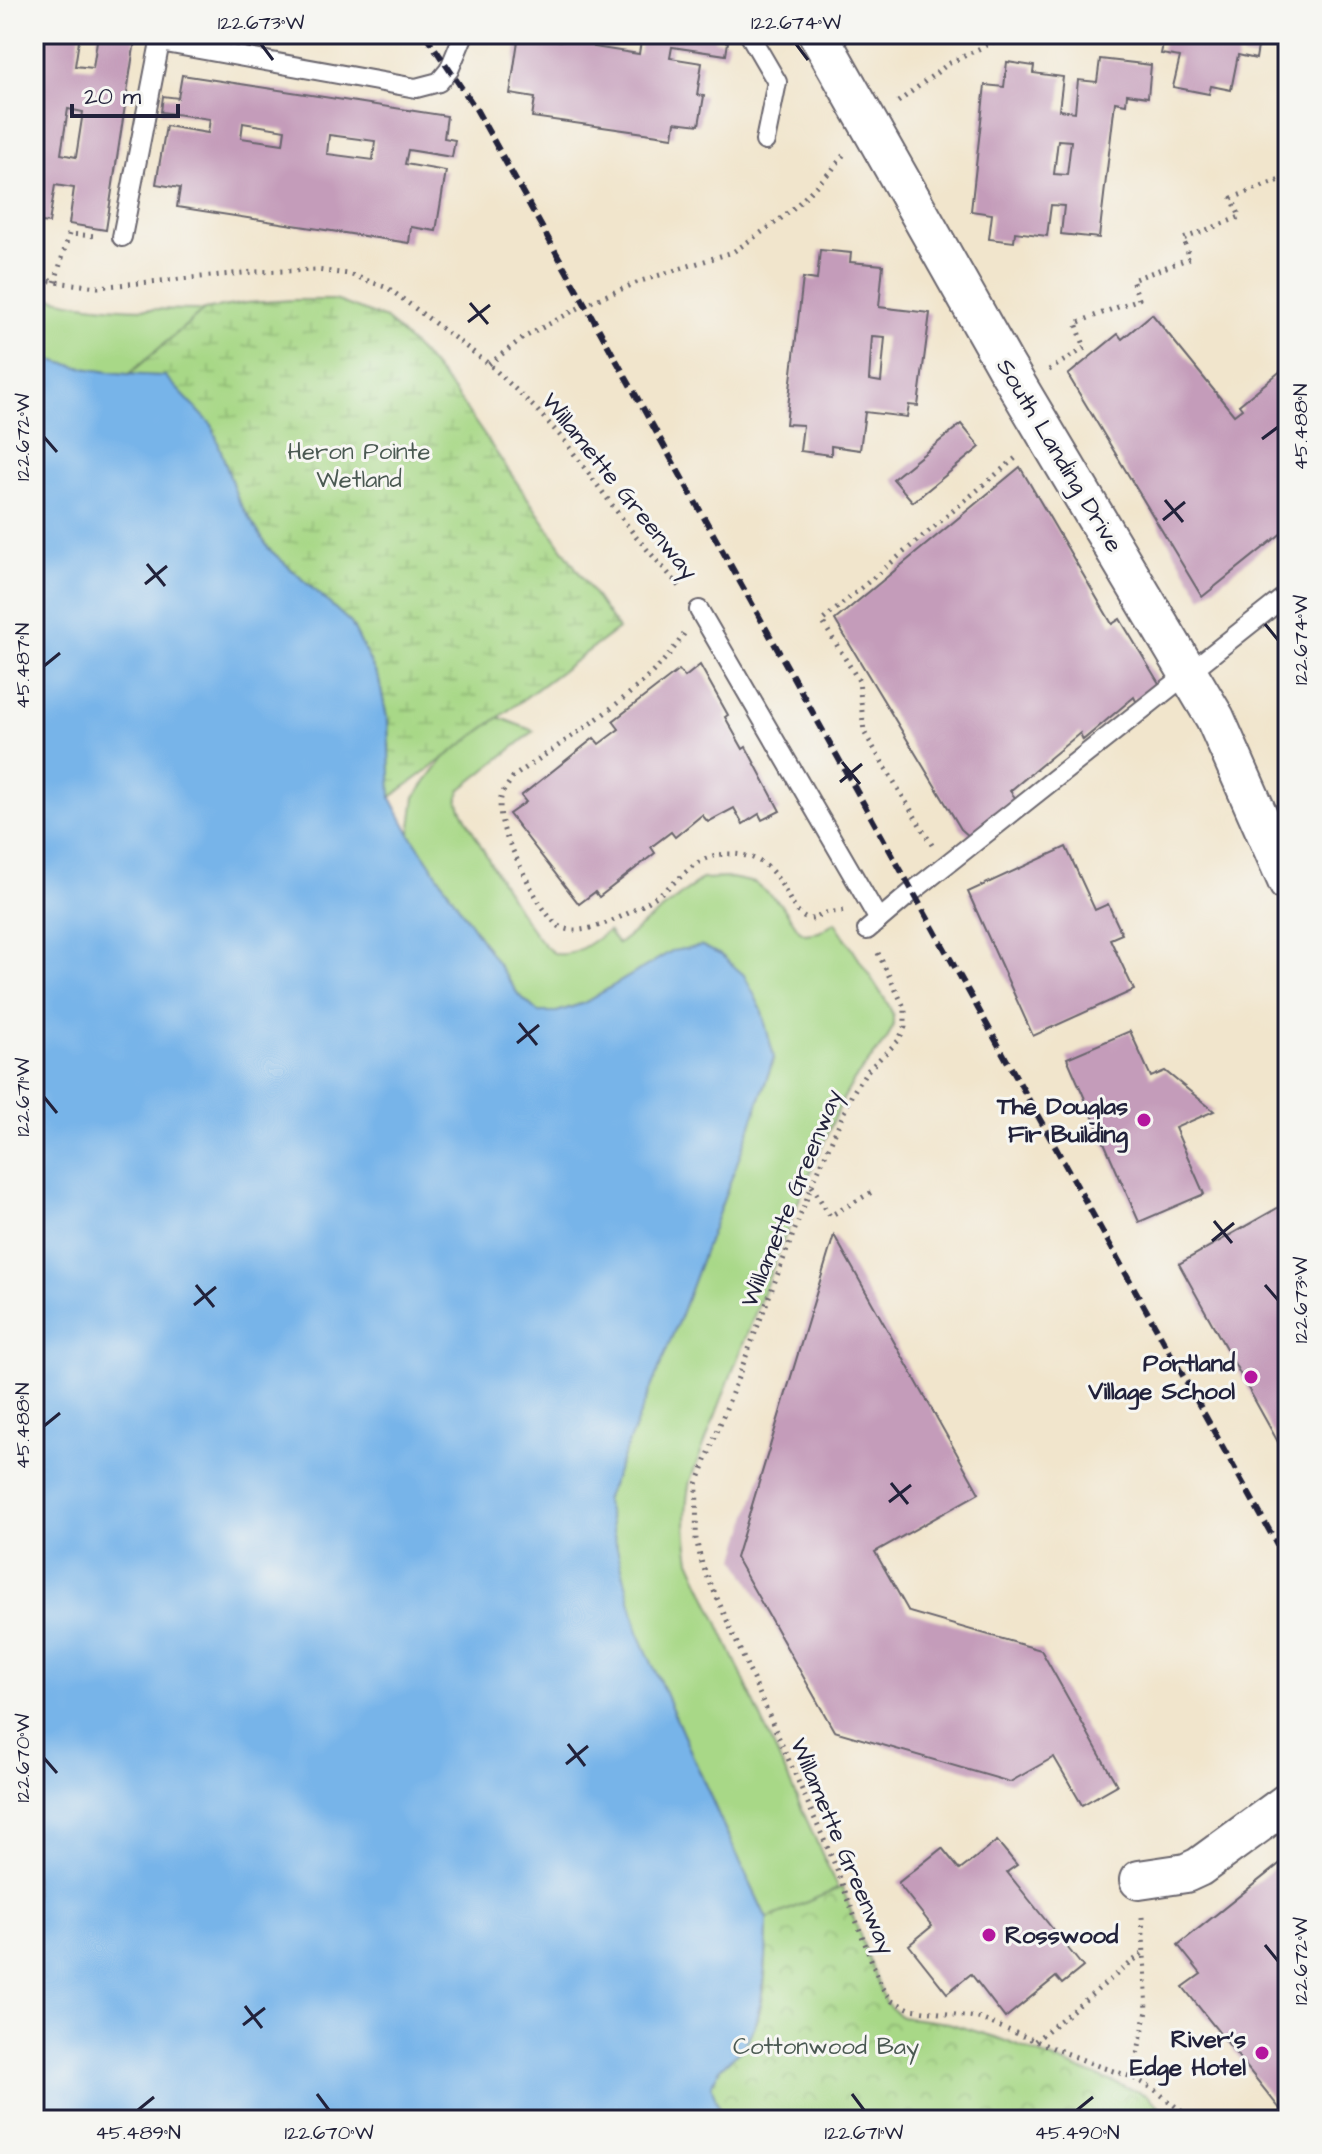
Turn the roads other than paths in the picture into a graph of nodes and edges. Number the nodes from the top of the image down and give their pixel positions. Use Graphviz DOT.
graph roads {
  1 [pos="464,34"];
  2 [pos="749,34"];
  3 [pos="818,34"];
  4 [pos="161,38"];
  5 [pos="765,141"];
  6 [pos="122,237"];
  7 [pos="1288,594"];
  8 [pos="699,610"];
  9 [pos="1189,672"];
  10 [pos="1288,883"];
  11 [pos="1288,1802"];
  12 [pos="1139,1880"];
  1 -- 4 [label="lane"];
  2 -- 5 [label="lane"];
  3 -- 9 [label="street, South Landing Drive"];
  4 -- 6 [label="lane"];
  7 -- 9 [label="lane"];
  8 -- 9 [label="lane"];
  9 -- 10 [label="street, South Landing Drive"];
  11 -- 12 [label="street"];
}
